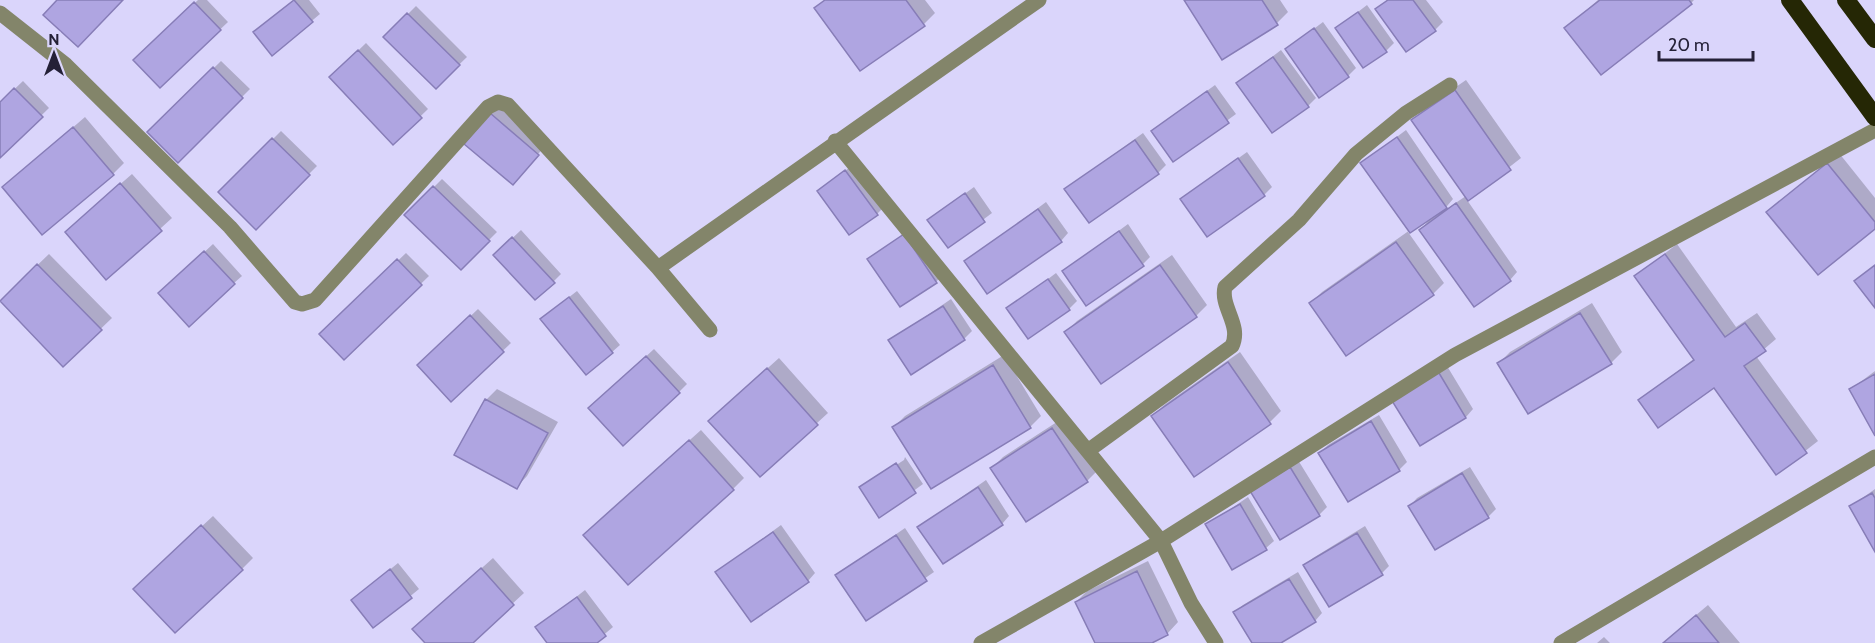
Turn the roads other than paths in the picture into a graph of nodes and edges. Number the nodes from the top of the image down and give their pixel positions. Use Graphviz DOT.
graph roads {
  1 [pos="1039,0"];
  2 [pos="1790,0"];
  3 [pos="1846,0"];
  4 [pos="0,13"];
  5 [pos="1875,39"];
  6 [pos="1450,85"];
  7 [pos="1875,117"];
  8 [pos="1875,130"];
  9 [pos="835,141"];
  10 [pos="658,268"];
  11 [pos="710,330"];
  12 [pos="1089,450"];
  13 [pos="1875,457"];
  14 [pos="1161,541"];
  15 [pos="981,643"];
  16 [pos="1216,643"];
  17 [pos="1561,643"];
  1 -- 9 [label="street"];
  2 -- 7 [label="highway"];
  3 -- 5 [label="highway"];
  4 -- 10 [label="street"];
  6 -- 12 [label="street"];
  8 -- 14 [label="street"];
  9 -- 10 [label="street"];
  9 -- 12 [label="street"];
  10 -- 11 [label="street"];
  12 -- 14 [label="street"];
  13 -- 17 [label="street"];
  14 -- 15 [label="street"];
  14 -- 16 [label="street"];
}
